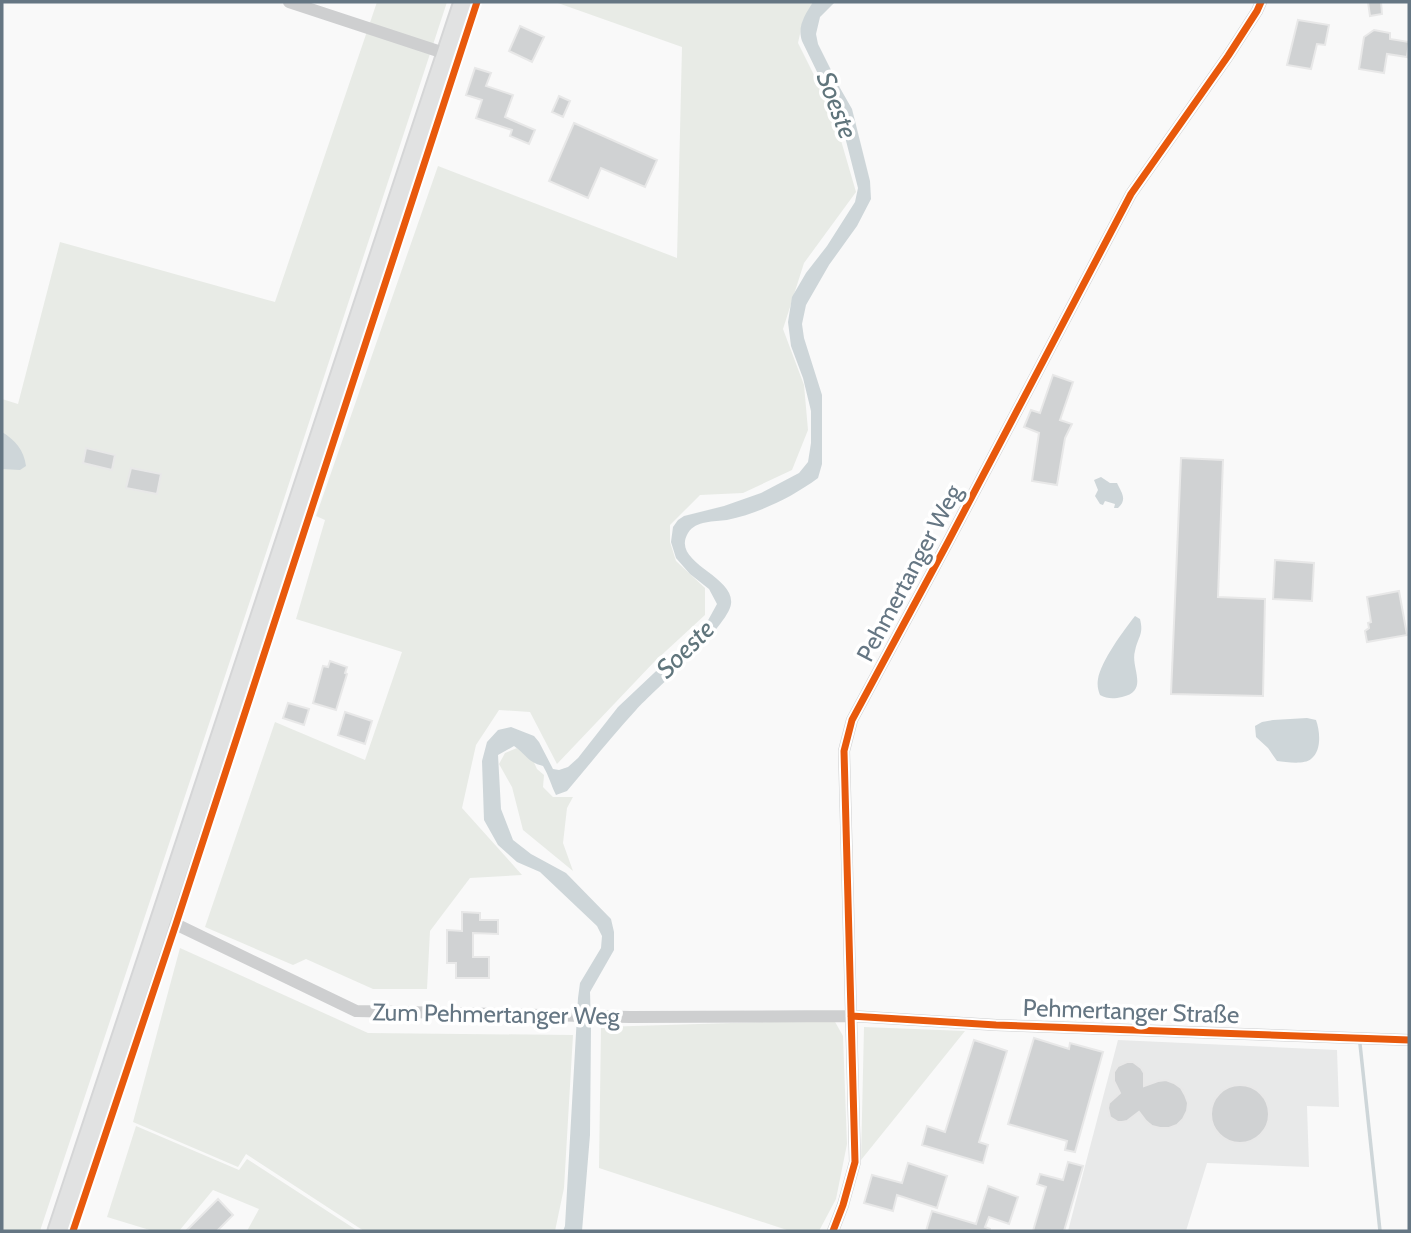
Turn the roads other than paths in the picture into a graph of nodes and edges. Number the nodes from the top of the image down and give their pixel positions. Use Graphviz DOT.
graph roads {
  1 [pos="289,2"];
  2 [pos="464,2"];
  3 [pos="1261,2"];
  4 [pos="447,54"];
  5 [pos="163,918"];
  6 [pos="852,1016"];
  7 [pos="1409,1040"];
  8 [pos="58,1231"];
  9 [pos="833,1231"];
  1 -- 4 [label="street"];
  2 -- 4 [label="main road"];
  3 -- 6 [label="street, Pehmertanger Weg"];
  4 -- 5 [label="main road"];
  5 -- 6 [label="street, Zum Pehmertanger Weg"];
  5 -- 8 [label="main road"];
  6 -- 7 [label="street, Pehmertanger Straße"];
  6 -- 9 [label="street, Pehmertanger Weg"];
}
